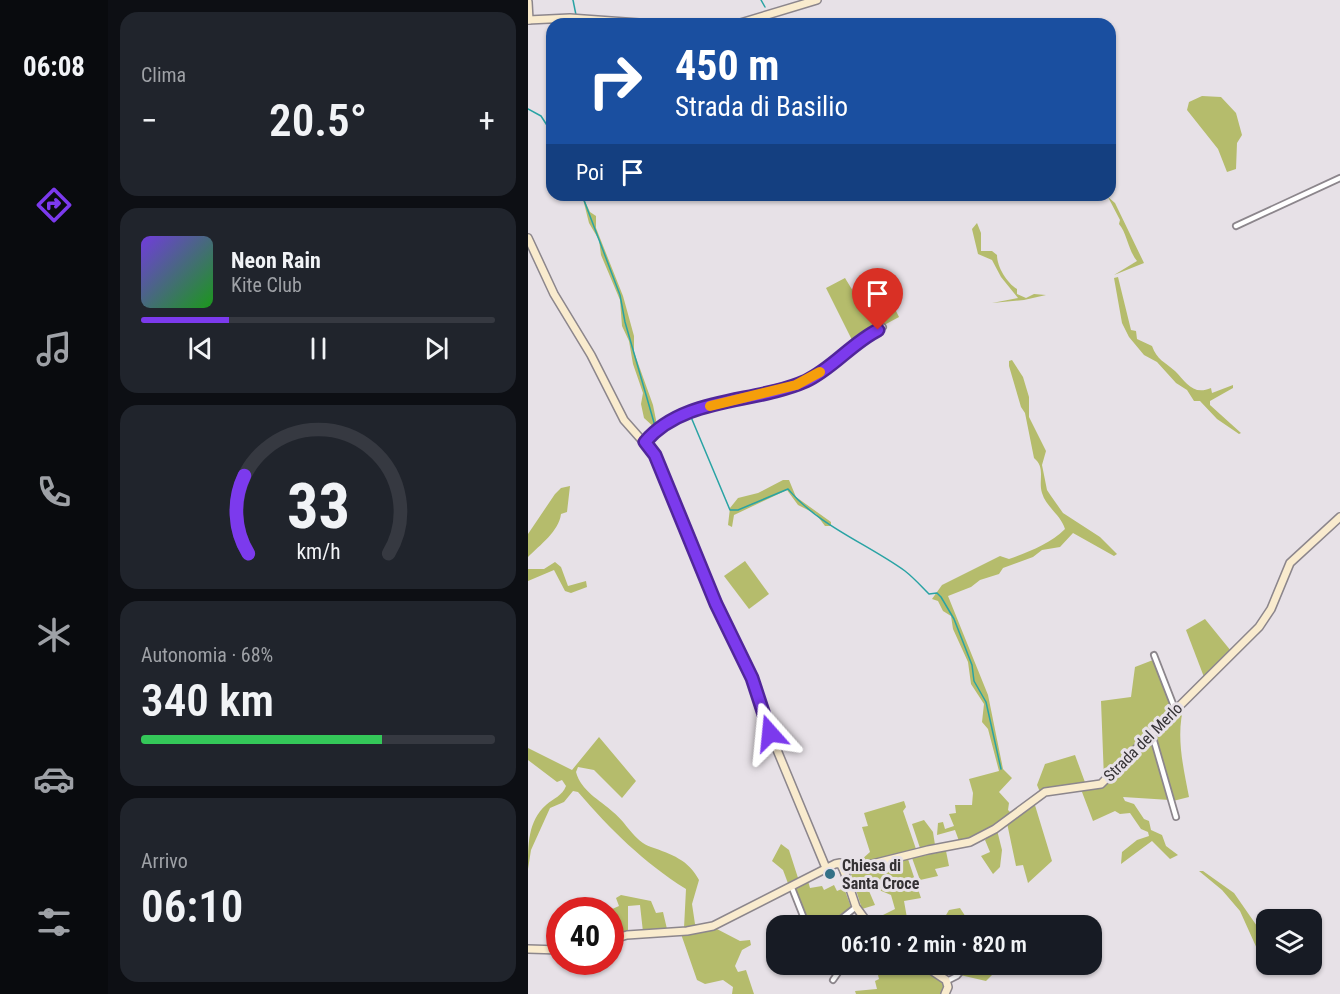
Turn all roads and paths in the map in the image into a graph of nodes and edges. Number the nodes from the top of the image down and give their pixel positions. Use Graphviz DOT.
graph roads {
  1 [pos="818,0"];
  2 [pos="528,2"];
  3 [pos="757,18"];
  4 [pos="546,19"];
  5 [pos="528,20"];
  6 [pos="1340,178"];
  7 [pos="1236,226"];
  8 [pos="528,238"];
  9 [pos="883,327"];
  10 [pos="645,442"];
  11 [pos="1340,517"];
  12 [pos="1154,655"];
  13 [pos="1175,709"];
  14 [pos="1152,734"];
  15 [pos="1176,817"];
  16 [pos="826,868"];
  17 [pos="844,871"];
  18 [pos="792,888"];
  19 [pos="856,907"];
  20 [pos="803,915"];
  21 [pos="844,915"];
  22 [pos="862,915"];
  23 [pos="624,936"];
  24 [pos="528,949"];
  25 [pos="546,950"];
  26 [pos="836,975"];
  27 [pos="938,975"];
  28 [pos="958,975"];
  29 [pos="833,980"];
  30 [pos="947,981"];
  31 [pos="945,994"];
  1 -- 3 [label="street"];
  2 -- 5 [label="street"];
  4 -- 5 [label="street"];
  6 -- 7 [label="street"];
  8 -- 10 [label="street"];
  9 -- 10 [label="street"];
  10 -- 16 [label="street"];
  11 -- 13 [label="street, Strada del Merlo"];
  12 -- 13 [label="street"];
  13 -- 14 [label="street, Strada del Merlo"];
  14 -- 15 [label="street"];
  14 -- 17 [label="street, Strada del Merlo"];
  16 -- 17 [label="street, Strada del Merlo"];
  16 -- 18 [label="street"];
  17 -- 19 [label="street"];
  18 -- 20 [label="street"];
  18 -- 23 [label="street"];
  19 -- 21 [label="street"];
  19 -- 22 [label="street"];
  24 -- 25 [label="street"];
  26 -- 29 [label="street"];
  27 -- 30 [label="street"];
  28 -- 30 [label="street"];
  30 -- 31 [label="street"];
}
